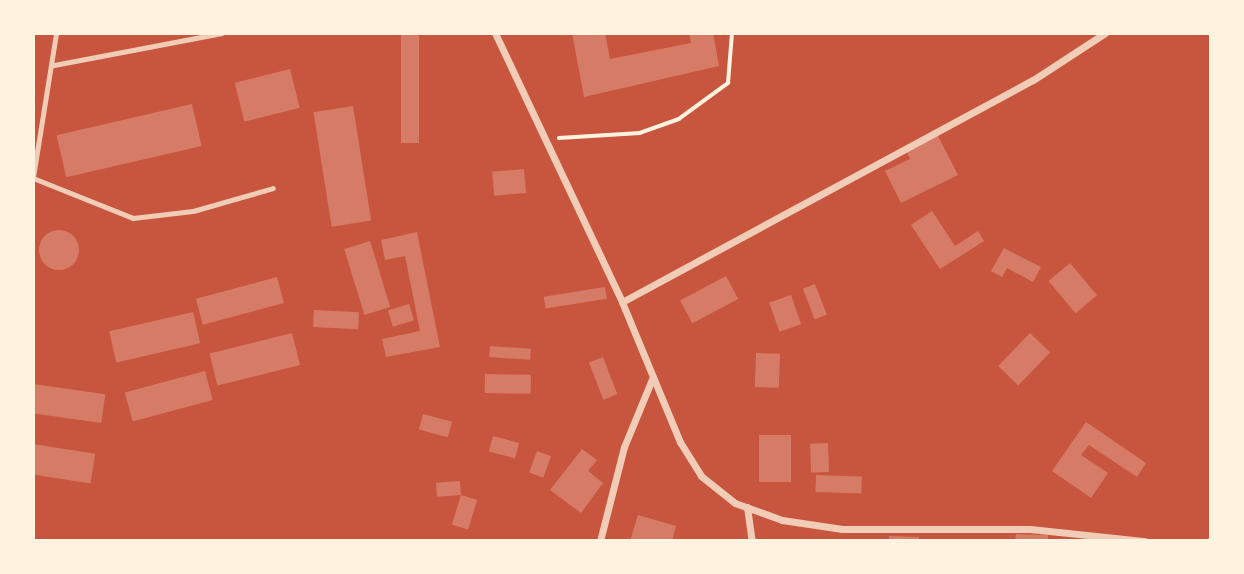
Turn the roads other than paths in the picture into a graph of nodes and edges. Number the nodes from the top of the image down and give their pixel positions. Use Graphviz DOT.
graph roads {
  1 [pos="56,33"];
  2 [pos="222,33"];
  3 [pos="495,33"];
  4 [pos="1105,33"];
  5 [pos="54,65"];
  6 [pos="33,178"];
  7 [pos="273,188"];
  8 [pos="622,302"];
  9 [pos="652,379"];
  10 [pos="747,507"];
  11 [pos="963,537"];
  12 [pos="600,541"];
  13 [pos="752,541"];
  14 [pos="1144,541"];
  1 -- 5 [label="lane"];
  2 -- 5 [label="lane"];
  3 -- 8 [label="street"];
  4 -- 8 [label="street"];
  5 -- 6 [label="lane"];
  6 -- 7 [label="lane"];
  8 -- 9 [label="street"];
  9 -- 10 [label="street"];
  9 -- 12 [label="street"];
  10 -- 11 [label="street"];
  10 -- 13 [label="street"];
  11 -- 14 [label="street"];
}
